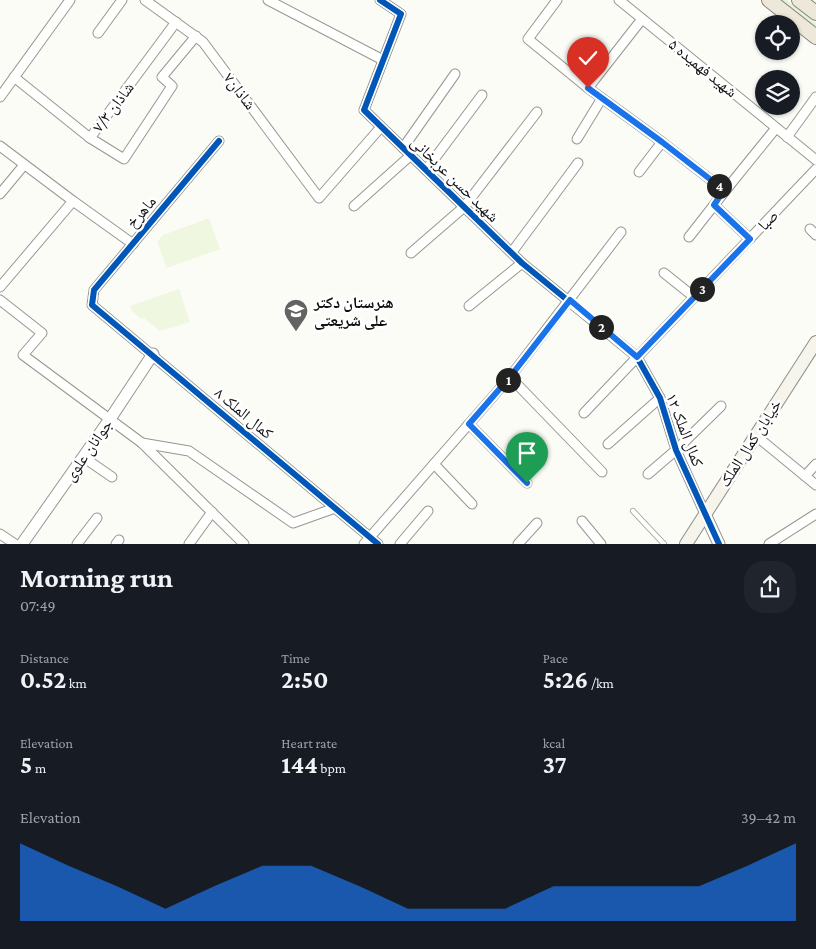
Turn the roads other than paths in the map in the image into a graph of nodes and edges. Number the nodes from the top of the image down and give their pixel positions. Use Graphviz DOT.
graph roads {
  1 [pos="70,0"];
  2 [pos="122,0"];
  3 [pos="145,0"];
  4 [pos="268,0"];
  5 [pos="380,0"];
  6 [pos="557,0"];
  7 [pos="619,0"];
  8 [pos="769,0"];
  9 [pos="799,0"];
  10 [pos="816,13"];
  11 [pos="642,18"];
  12 [pos="176,22"];
  13 [pos="98,33"];
  14 [pos="196,36"];
  15 [pos="816,37"];
  16 [pos="383,60"];
  17 [pos="454,74"];
  18 [pos="14,77"];
  19 [pos="588,88"];
  20 [pos="482,95"];
  21 [pos="0,96"];
  22 [pos="816,97"];
  23 [pos="602,98"];
  24 [pos="537,112"];
  25 [pos="382,127"];
  26 [pos="776,128"];
  27 [pos="787,137"];
  28 [pos="90,138"];
  29 [pos="577,139"];
  30 [pos="219,141"];
  31 [pos="662,142"];
  32 [pos="0,146"];
  33 [pos="403,148"];
  34 [pos="411,155"];
  35 [pos="816,160"];
  36 [pos="578,163"];
  37 [pos="24,165"];
  38 [pos="426,170"];
  39 [pos="639,172"];
  40 [pos="815,173"];
  41 [pos="724,190"];
  42 [pos="0,194"];
  43 [pos="73,202"];
  44 [pos="714,205"];
  45 [pos="354,206"];
  46 [pos="464,206"];
  47 [pos="621,232"];
  48 [pos="689,237"];
  49 [pos="750,239"];
  50 [pos="133,244"];
  51 [pos="512,252"];
  52 [pos="411,253"];
  53 [pos="522,263"];
  54 [pos="664,273"];
  55 [pos="0,287"];
  56 [pos="694,297"];
  57 [pos="0,300"];
  58 [pos="570,300"];
  59 [pos="92,305"];
  60 [pos="469,306"];
  61 [pos="816,342"];
  62 [pos="152,354"];
  63 [pos="637,357"];
  64 [pos="510,377"];
  65 [pos="660,398"];
  66 [pos="721,406"];
  67 [pos="584,413"];
  68 [pos="110,419"];
  69 [pos="469,424"];
  70 [pos="755,435"];
  71 [pos="142,443"];
  72 [pos="608,444"];
  73 [pos="676,450"];
  74 [pos="83,457"];
  75 [pos="434,464"];
  76 [pos="816,464"];
  77 [pos="602,472"];
  78 [pos="648,474"];
  79 [pos="805,476"];
  80 [pos="112,477"];
  81 [pos="527,483"];
  82 [pos="816,485"];
  83 [pos="472,504"];
  84 [pos="336,508"];
  85 [pos="428,511"];
  86 [pos="633,511"];
  87 [pos="212,512"];
  88 [pos="705,514"];
  89 [pos="816,514"];
  90 [pos="97,518"];
  91 [pos="582,521"];
  92 [pos="537,523"];
  93 [pos="0,534"];
  94 [pos="367,540"];
  95 [pos="15,544"];
  96 [pos="22,544"];
  97 [pos="77,544"];
  98 [pos="189,544"];
  99 [pos="244,544"];
  100 [pos="378,544"];
  101 [pos="400,544"];
  102 [pos="518,544"];
  103 [pos="601,544"];
  104 [pos="664,544"];
  105 [pos="686,544"];
  106 [pos="719,544"];
  107 [pos="769,544"];
  1 -- 18 [label="street"];
  2 -- 13 [label="street"];
  3 -- 12 [label="street, شاذان۷"];
  4 -- 16 [label="street"];
  5 -- 16 [label="street"];
  6 -- 19 [label="street"];
  7 -- 11 [label="street, شهید فهمیده ۵"];
  8 -- 15 [label="main road"];
  9 -- 10 [label="main road"];
  11 -- 19 [label="street"];
  11 -- 26 [label="street, شهید فهمیده ۵"];
  12 -- 14 [label="street, شاذان۷"];
  12 -- 28 [label="street, شاذان ۷/۳"];
  14 -- 25 [label="street, شاذان۷"];
  14 -- 28 [label="street"];
  16 -- 25 [label="street, شهید حسن عربخانی"];
  17 -- 33 [label="street"];
  18 -- 21 [label="street"];
  18 -- 28 [label="street, شاذان ۷/۳"];
  19 -- 23 [label="street"];
  20 -- 38 [label="street"];
  22 -- 27 [label="street"];
  23 -- 29 [label="street"];
  23 -- 31 [label="street"];
  24 -- 46 [label="street"];
  25 -- 33 [label="street, شهید حسن عربخانی"];
  26 -- 27 [label="street, شهید فهمیده ۵"];
  26 -- 41 [label="street"];
  27 -- 35 [label="street, شهید فهمیده ۵"];
  30 -- 50 [label="street, ماهرخ"];
  31 -- 39 [label="street"];
  31 -- 41 [label="street"];
  32 -- 37 [label="street"];
  33 -- 34 [label="street, شهید حسن عربخانی"];
  34 -- 38 [label="street, شهید حسن عربخانی"];
  34 -- 45 [label="street"];
  36 -- 51 [label="street"];
  37 -- 42 [label="street"];
  37 -- 43 [label="street"];
  38 -- 46 [label="street, شهید حسن عربخانی"];
  40 -- 49 [label="street, صبا"];
  41 -- 44 [label="street"];
  43 -- 50 [label="street"];
  43 -- 55 [label="street"];
  44 -- 48 [label="street"];
  44 -- 49 [label="street"];
  46 -- 51 [label="street, شهید حسن عربخانی"];
  46 -- 52 [label="street"];
  47 -- 58 [label="street"];
  49 -- 56 [label="street, صبا"];
  50 -- 59 [label="street, ماهرخ"];
  51 -- 53 [label="street, شهید حسن عربخانی"];
  53 -- 58 [label="street, شهید حسن عربخانی"];
  53 -- 60 [label="street"];
  54 -- 56 [label="street"];
  56 -- 63 [label="street, صبا"];
  57 -- 68 [label="street"];
  58 -- 63 [label="street, شهید حسن عربخانی"];
  58 -- 64 [label="street"];
  59 -- 62 [label="street, کمال الملک ۸"];
  61 -- 70 [label="main road, خیابان کمال الملک"];
  62 -- 68 [label="street, جوانان علوی"];
  62 -- 84 [label="street, کمال الملک ۸"];
  63 -- 65 [label="street, کمال الملک ۱۲"];
  63 -- 67 [label="street, صبا"];
  64 -- 69 [label="street"];
  64 -- 77 [label="street"];
  65 -- 72 [label="street"];
  65 -- 73 [label="street, کمال الملک ۱۲"];
  66 -- 73 [label="street"];
  68 -- 71 [label="street"];
  68 -- 74 [label="street, جوانان علوی"];
  69 -- 75 [label="street"];
  69 -- 81 [label="street"];
  70 -- 79 [label="street"];
  70 -- 88 [label="main road, خیابان کمال الملک"];
  71 -- 84 [label="street"];
  71 -- 87 [label="street"];
  73 -- 78 [label="street"];
  73 -- 88 [label="street, کمال الملک ۱۲"];
  74 -- 80 [label="street"];
  74 -- 96 [label="street, جوانان علوی"];
  75 -- 83 [label="street"];
  75 -- 94 [label="street"];
  76 -- 79 [label="street"];
  79 -- 82 [label="street"];
  84 -- 94 [label="street, کمال الملک ۸"];
  85 -- 101 [label="street"];
  86 -- 104 [label="lane"];
  87 -- 98 [label="street"];
  87 -- 99 [label="street"];
  88 -- 105 [label="main road, خیابان کمال الملک"];
  88 -- 106 [label="street"];
  89 -- 107 [label="street"];
  90 -- 97 [label="street"];
  91 -- 103 [label="street"];
  92 -- 102 [label="street"];
  93 -- 95 [label="street"];
  94 -- 100 [label="street, کمال الملک ۸"];
}
